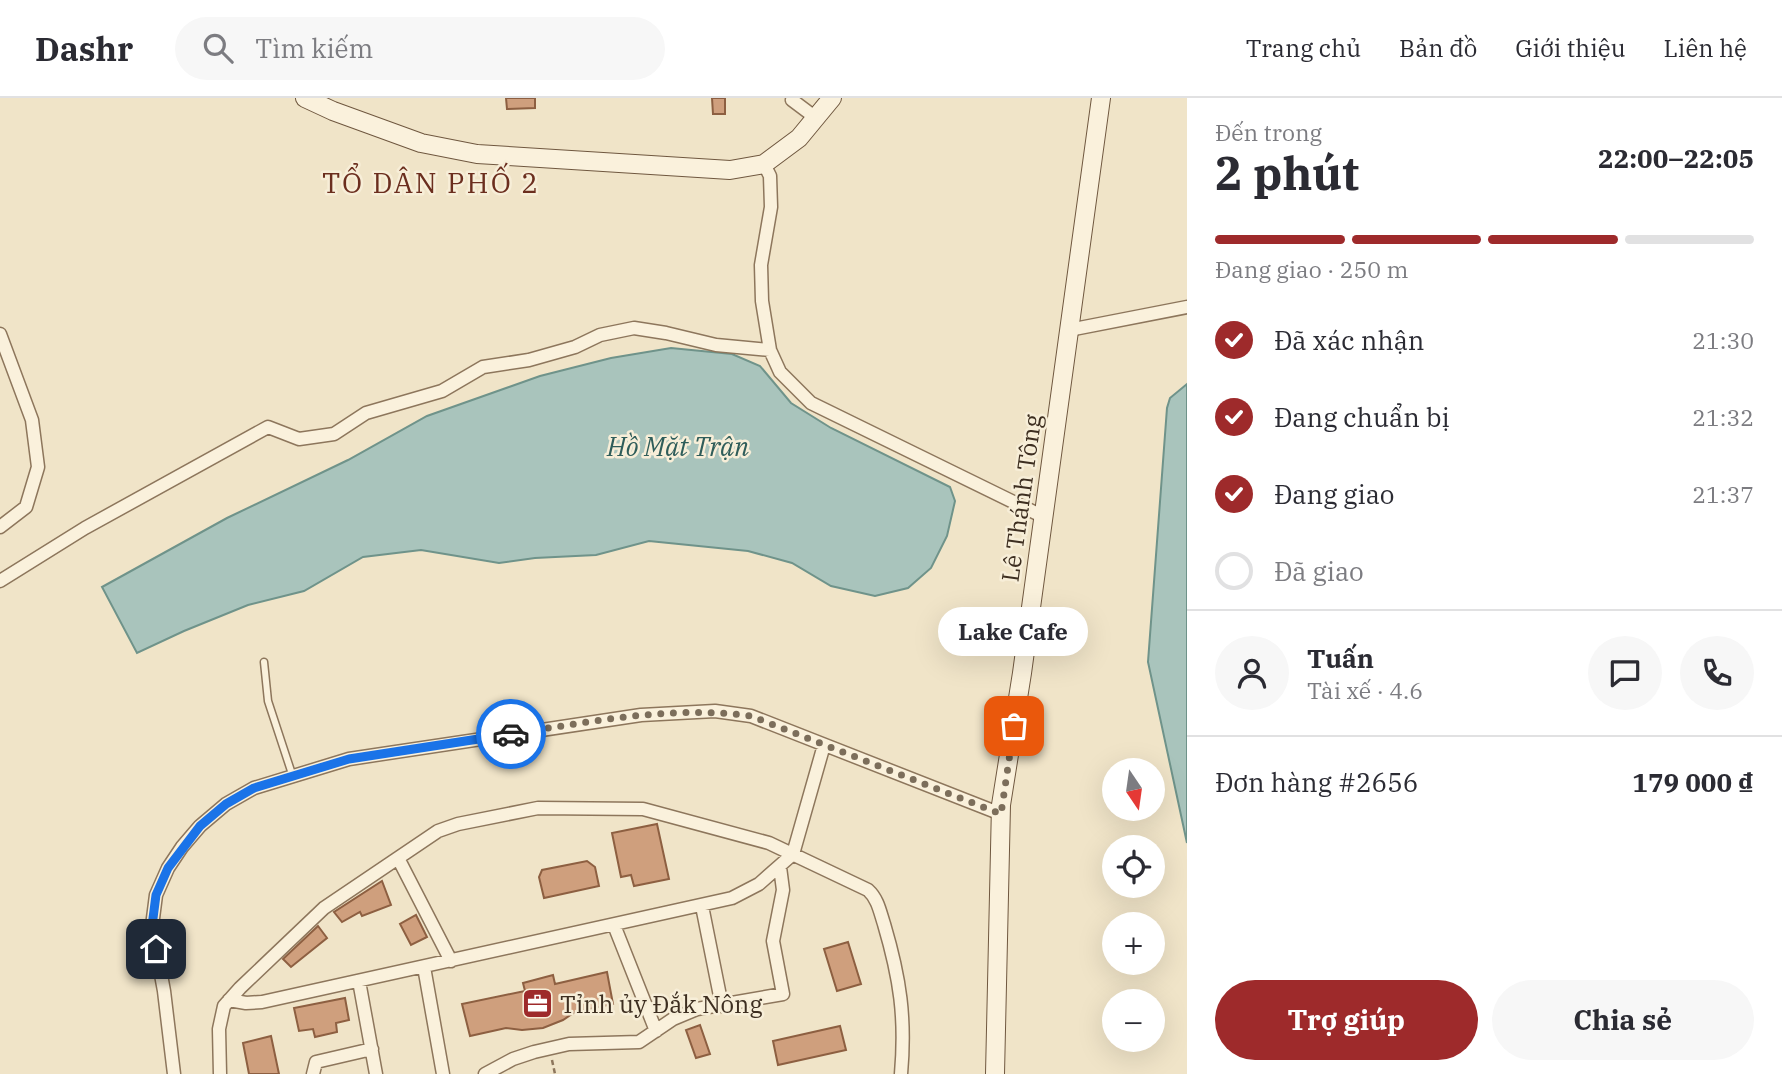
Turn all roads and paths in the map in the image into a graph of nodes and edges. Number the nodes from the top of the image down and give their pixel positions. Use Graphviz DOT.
graph roads {
  1 [pos="305,98"];
  2 [pos="793,98"];
  3 [pos="832,98"];
  4 [pos="1101,98"];
  5 [pos="816,118"];
  6 [pos="764,164"];
  7 [pos="1187,307"];
  8 [pos="1069,331"];
  9 [pos="0,334"];
  10 [pos="770,349"];
  11 [pos="1044,517"];
  12 [pos="0,527"];
  13 [pos="0,581"];
  14 [pos="264,662"];
  15 [pos="824,745"];
  16 [pos="293,777"];
  17 [pos="1001,814"];
  18 [pos="793,854"];
  19 [pos="398,858"];
  20 [pos="780,867"];
  21 [pos="702,906"];
  22 [pos="614,925"];
  23 [pos="452,961"];
  24 [pos="424,967"];
  25 [pos="359,981"];
  26 [pos="229,1000"];
  27 [pos="722,1006"];
  28 [pos="656,1031"];
  29 [pos="372,1049"];
  30 [pos="174,1074"];
  31 [pos="220,1074"];
  32 [pos="313,1074"];
  33 [pos="376,1074"];
  34 [pos="443,1074"];
  35 [pos="485,1074"];
  36 [pos="901,1074"];
  37 [pos="995,1074"];
  1 -- 6 [label="street"];
  2 -- 5 [label="street"];
  3 -- 5 [label="street"];
  4 -- 8 [label="street, Lê Thánh Tông"];
  5 -- 6 [label="street"];
  6 -- 10 [label="street"];
  7 -- 8 [label="street"];
  8 -- 11 [label="street, Lê Thánh Tông"];
  9 -- 12 [label="street"];
  10 -- 11 [label="street"];
  10 -- 13 [label="street"];
  11 -- 17 [label="street, Lê Thánh Tông"];
  14 -- 16 [label="lane"];
  15 -- 16 [label="street"];
  15 -- 17 [label="street"];
  15 -- 18 [label="street"];
  16 -- 30 [label="street"];
  17 -- 37 [label="street, Lê Thánh Tông"];
  18 -- 19 [label="street"];
  18 -- 20 [label="street"];
  18 -- 36 [label="street"];
  19 -- 23 [label="street"];
  19 -- 26 [label="street"];
  20 -- 21 [label="street"];
  20 -- 27 [label="street"];
  21 -- 22 [label="street"];
  21 -- 27 [label="street"];
  22 -- 23 [label="street"];
  22 -- 28 [label="street"];
  23 -- 24 [label="street"];
  24 -- 25 [label="street"];
  24 -- 34 [label="street"];
  25 -- 26 [label="street"];
  25 -- 29 [label="street"];
  26 -- 31 [label="street"];
  27 -- 28 [label="street"];
  28 -- 35 [label="street"];
  29 -- 32 [label="street"];
  29 -- 33 [label="street"];
}
